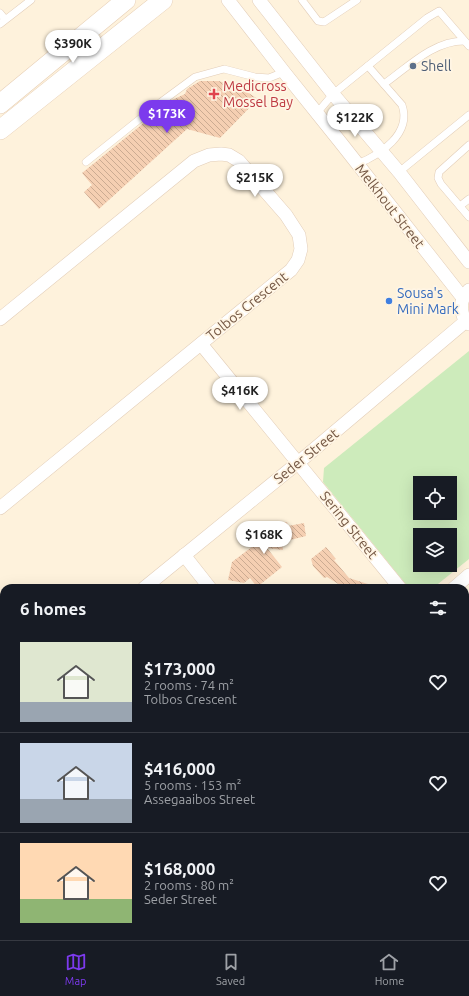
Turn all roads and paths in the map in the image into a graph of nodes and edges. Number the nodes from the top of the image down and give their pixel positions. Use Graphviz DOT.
graph roads {
  1 [pos="31,0"];
  2 [pos="126,0"];
  3 [pos="163,0"];
  4 [pos="228,0"];
  5 [pos="259,0"];
  6 [pos="302,0"];
  7 [pos="357,0"];
  8 [pos="0,13"];
  9 [pos="3,22"];
  10 [pos="467,43"];
  11 [pos="368,66"];
  12 [pos="284,72"];
  13 [pos="384,84"];
  14 [pos="333,94"];
  15 [pos="0,104"];
  16 [pos="317,113"];
  17 [pos="469,115"];
  18 [pos="0,130"];
  19 [pos="469,145"];
  20 [pos="382,151"];
  21 [pos="86,162"];
  22 [pos="357,164"];
  23 [pos="399,172"];
  24 [pos="469,199"];
  25 [pos="460,206"];
  26 [pos="469,217"];
  27 [pos="469,262"];
  28 [pos="466,294"];
  29 [pos="0,319"];
  30 [pos="468,323"];
  31 [pos="200,344"];
  32 [pos="299,462"];
  33 [pos="0,508"];
  34 [pos="184,556"];
  35 [pos="469,575"];
  36 [pos="149,584"];
  37 [pos="207,584"];
  38 [pos="397,584"];
  39 [pos="459,584"];
  1 -- 9 [label="lane"];
  2 -- 15 [label="main road"];
  3 -- 18 [label="main road"];
  4 -- 12 [label="street, Melkhout Street"];
  5 -- 14 [label="street, Melkhout Street"];
  6 -- 7 [label="lane"];
  8 -- 9 [label="lane"];
  10 -- 11 [label="lane"];
  10 -- 13 [label="lane"];
  11 -- 13 [label="lane"];
  11 -- 14 [label="lane"];
  12 -- 16 [label="street, Melkhout Street"];
  12 -- 21 [label="lane"];
  13 -- 20 [label="lane"];
  14 -- 16 [label="lane"];
  14 -- 20 [label="street, Melkhout Street"];
  16 -- 22 [label="street, Melkhout Street"];
  17 -- 23 [label="lane"];
  19 -- 25 [label="lane"];
  20 -- 22 [label="lane"];
  20 -- 23 [label="street, Melkhout Street"];
  22 -- 28 [label="street, Melkhout Street"];
  23 -- 27 [label="street, Melkhout Street"];
  24 -- 25 [label="lane"];
  25 -- 26 [label="lane"];
  28 -- 30 [label="street"];
  29 -- 31 [label="street, Tolbos Crescent"];
  30 -- 32 [label="street, Seder Street"];
  31 -- 32 [label="street, Sering Street"];
  31 -- 33 [label="street, Tolbos Crescent"];
  32 -- 34 [label="street, Seder Street"];
  32 -- 38 [label="street, Sering Street"];
  34 -- 36 [label="street, Seder Street"];
  34 -- 37 [label="street"];
  35 -- 39 [label="street"];
}
